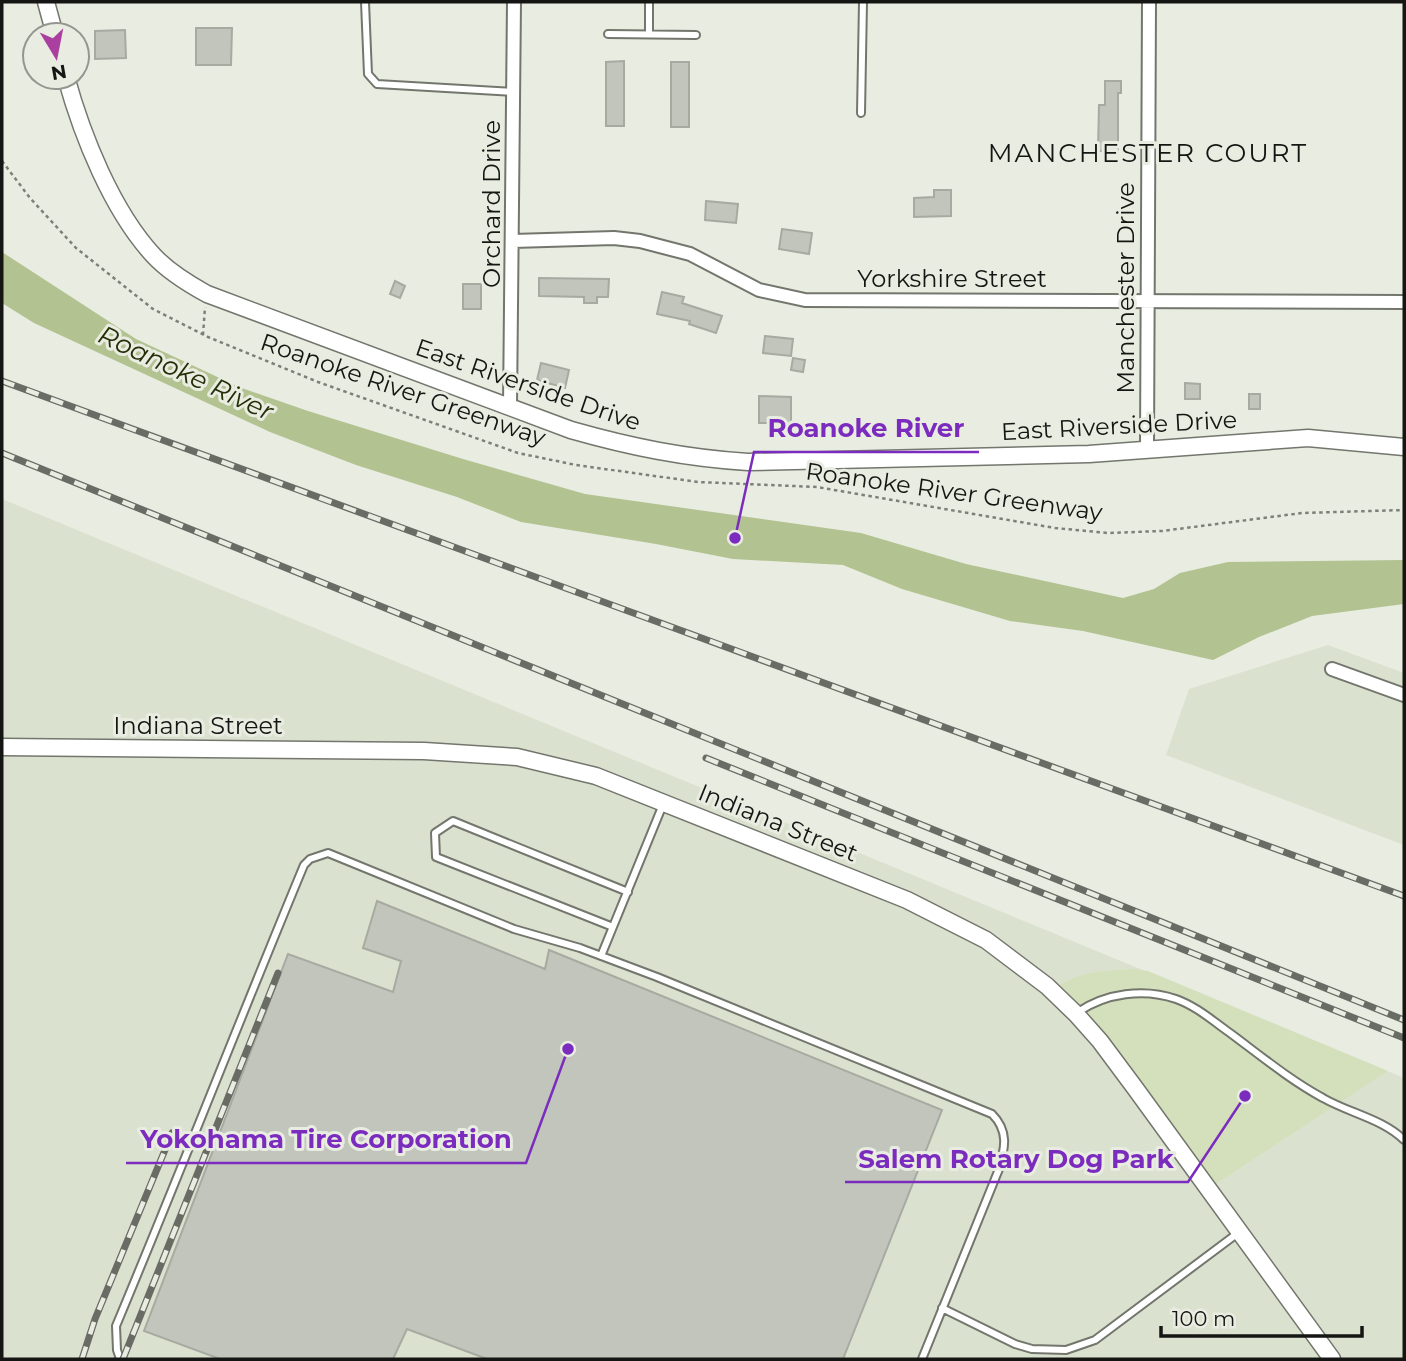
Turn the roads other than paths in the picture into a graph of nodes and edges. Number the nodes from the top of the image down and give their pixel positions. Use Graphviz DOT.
graph roads {
  1 [pos="46,2"];
  2 [pos="365,2"];
  3 [pos="514,2"];
  4 [pos="649,2"];
  5 [pos="863,2"];
  6 [pos="1149,2"];
  7 [pos="51,21"];
  8 [pos="608,34"];
  9 [pos="649,34"];
  10 [pos="696,35"];
  11 [pos="70,91"];
  12 [pos="513,92"];
  13 [pos="861,113"];
  14 [pos="513,241"];
  15 [pos="1147,302"];
  16 [pos="1404,302"];
  17 [pos="510,407"];
  18 [pos="1404,447"];
  19 [pos="1147,448"];
  20 [pos="1332,668"];
  21 [pos="1404,695"];
  22 [pos="2,747"];
  23 [pos="664,802"];
  24 [pos="628,892"];
  25 [pos="613,927"];
  26 [pos="601,956"];
  27 [pos="1076,1014"];
  28 [pos="1404,1140"];
  29 [pos="1239,1232"];
  30 [pos="942,1308"];
  31 [pos="120,1359"];
  32 [pos="922,1359"];
  33 [pos="1332,1359"];
  1 -- 7 [label="street"];
  2 -- 12 [label="lane"];
  3 -- 12 [label="street, Orchard Drive"];
  4 -- 9 [label="lane"];
  5 -- 13 [label="lane"];
  6 -- 15 [label="street, Manchester Drive"];
  8 -- 9 [label="lane"];
  9 -- 10 [label="lane"];
  11 -- 17 [label="street, East Riverside Drive"];
  12 -- 14 [label="street, Orchard Drive"];
  14 -- 15 [label="street, Yorkshire Street"];
  14 -- 17 [label="street, Orchard Drive"];
  15 -- 16 [label="street, Yorkshire Street"];
  15 -- 19 [label="street, Manchester Drive"];
  17 -- 19 [label="street, East Riverside Drive"];
  18 -- 19 [label="street, East Riverside Drive"];
  20 -- 21 [label="street"];
  22 -- 23 [label="street, Indiana Street"];
  23 -- 24 [label="lane"];
  23 -- 27 [label="street, Indiana Street"];
  24 -- 25 [label="lane"];
  24 -- 25 [label="lane"];
  25 -- 26 [label="lane"];
  26 -- 30 [label="lane"];
  26 -- 31 [label="lane"];
  27 -- 28 [label="lane"];
  27 -- 29 [label="street, Indiana Street"];
  29 -- 30 [label="lane"];
  29 -- 33 [label="street, Indiana Street"];
  30 -- 32 [label="lane"];
}
